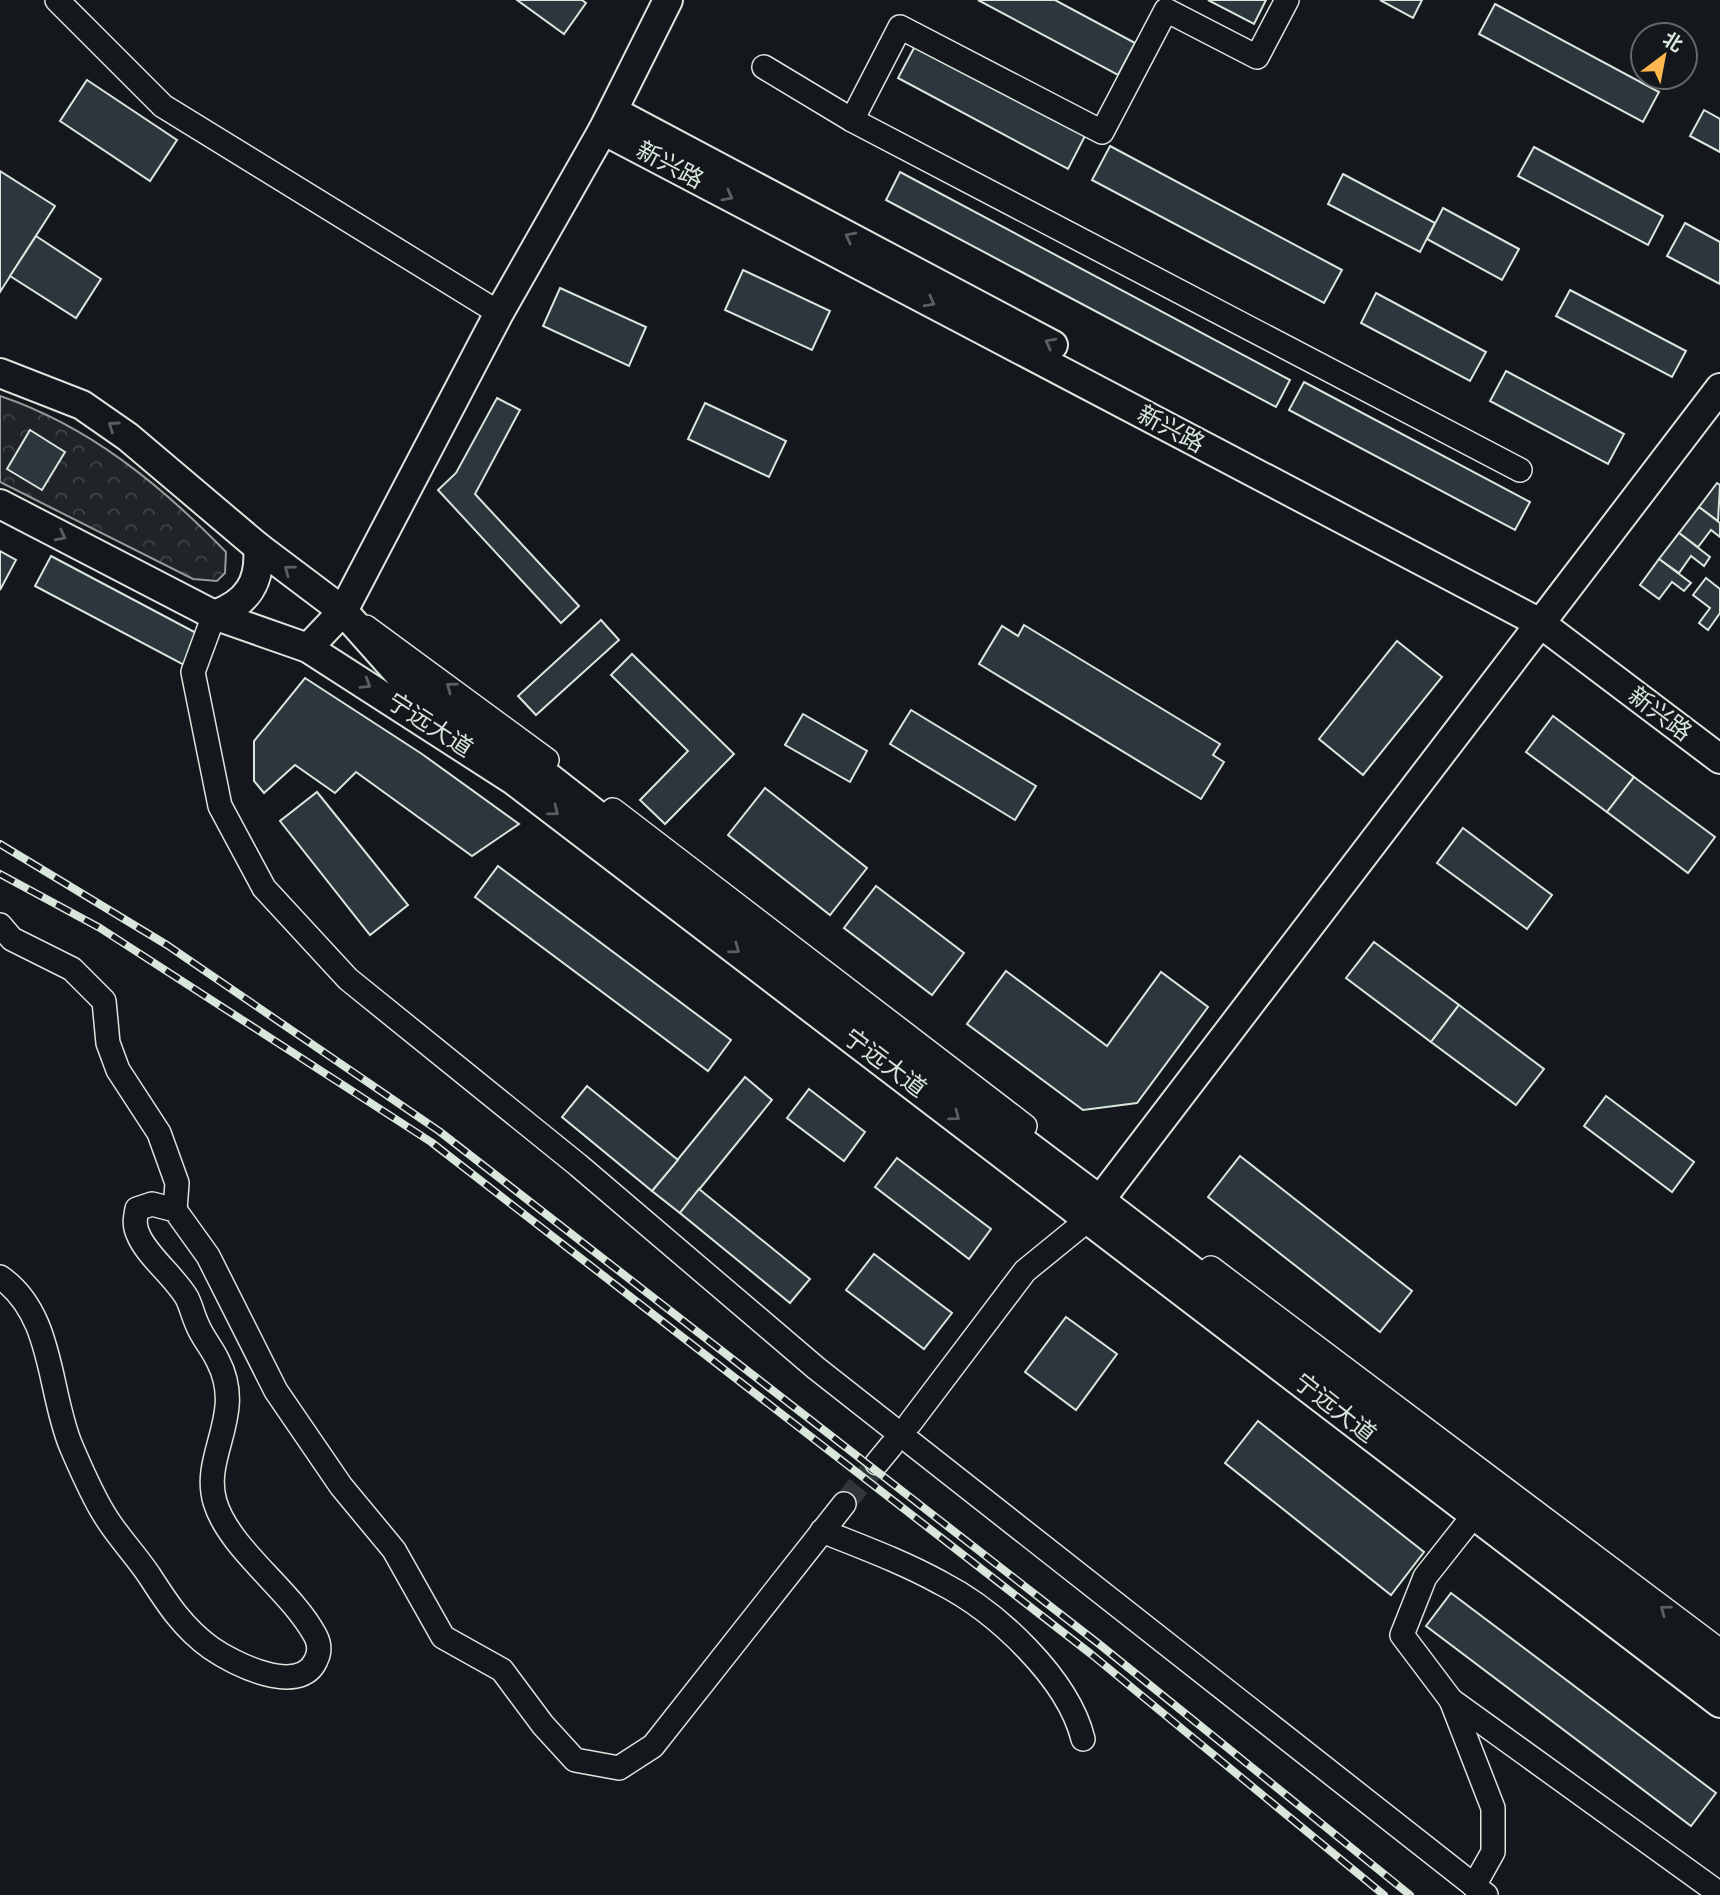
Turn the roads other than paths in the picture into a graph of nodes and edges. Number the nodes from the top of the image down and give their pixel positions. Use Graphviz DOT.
graph roads {
  1 [pos="57,0"];
  2 [pos="668,0"];
  3 [pos="1287,0"];
  4 [pos="764,67"];
  5 [pos="608,120"];
  6 [pos="852,120"];
  7 [pos="499,313"];
  8 [pos="0,373"];
  9 [pos="1720,388"];
  10 [pos="1520,470"];
  11 [pos="0,504"];
  12 [pos="258,547"];
  13 [pos="343,611"];
  14 [pos="214,615"];
  15 [pos="1546,617"];
  16 [pos="308,648"];
  17 [pos="1720,737"];
  18 [pos="1720,759"];
  19 [pos="0,925"];
  20 [pos="1099,1203"];
  21 [pos="175,1210"];
  22 [pos="0,1277"];
  23 [pos="910,1423"];
  24 [pos="844,1504"];
  25 [pos="1474,1515"];
  26 [pos="822,1531"];
  27 [pos="1720,1651"];
  28 [pos="1720,1675"];
  29 [pos="1451,1700"];
  30 [pos="1720,1703"];
  31 [pos="1083,1739"];
  32 [pos="1480,1890"];
  33 [pos="1720,1894"];
  1 -- 7 [label="street"];
  2 -- 5 [label="main road"];
  3 -- 6 [label="street"];
  4 -- 6 [label="street"];
  5 -- 7 [label="main road"];
  5 -- 15 [label="main road, 新兴路"];
  6 -- 10 [label="street"];
  7 -- 13 [label="main road"];
  12 -- 8 [label="main road, 宁远大道, one-way"];
  9 -- 15 [label="main road"];
  11 -- 14 [label="main road, 宁远大道, one-way"];
  13 -- 12 [label="main road, 宁远大道, one-way"];
  12 -- 14 [label="main road"];
  13 -- 16 [label="main road"];
  20 -- 13 [label="main road, 宁远大道, one-way"];
  14 -- 16 [label="main road, 宁远大道"];
  14 -- 32 [label="street"];
  15 -- 17 [label="main road, 新兴路"];
  15 -- 18 [label="main road, 新兴路"];
  15 -- 20 [label="main road"];
  16 -- 20 [label="main road, 宁远大道, one-way"];
  19 -- 21 [label="street"];
  20 -- 23 [label="street"];
  20 -- 25 [label="main road, 宁远大道"];
  27 -- 20 [label="street, 宁远大道, one-way"];
  20 -- 28 [label="main road, 宁远大道"];
  21 -- 22 [label="street"];
  21 -- 26 [label="street"];
  24 -- 26 [label="street"];
  25 -- 29 [label="street"];
  25 -- 30 [label="main road, 宁远大道"];
  26 -- 31 [label="street"];
  29 -- 32 [label="street"];
  29 -- 33 [label="street"];
}
